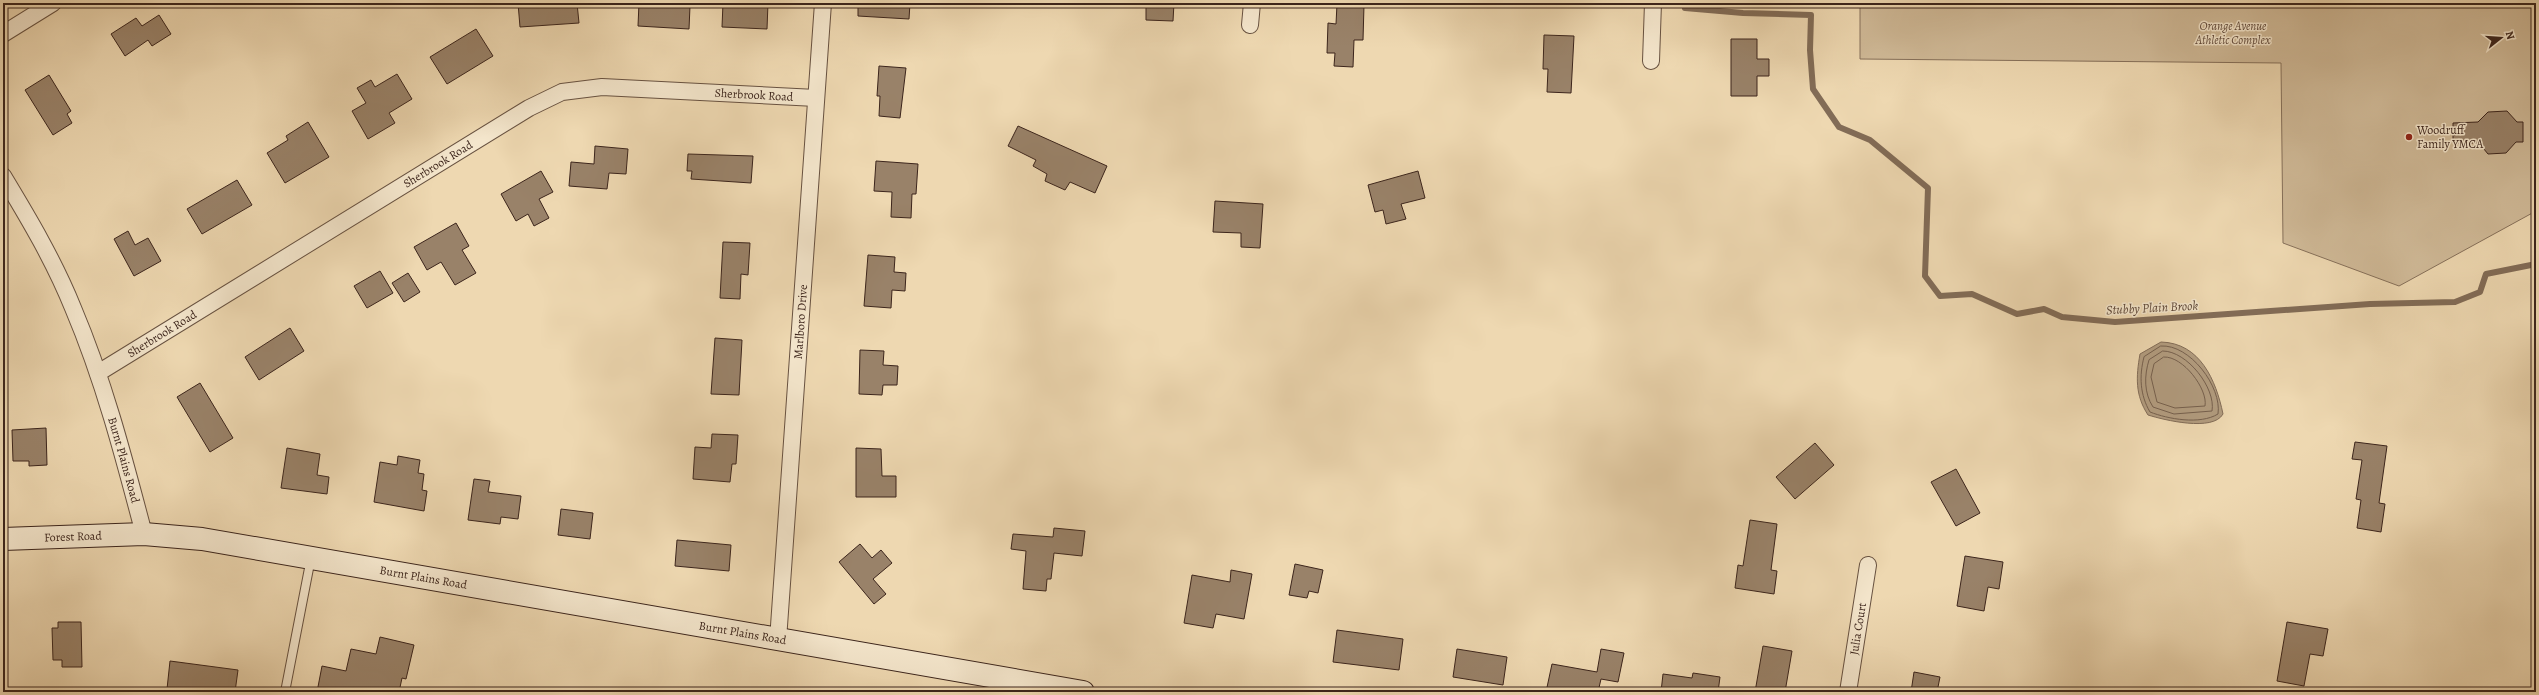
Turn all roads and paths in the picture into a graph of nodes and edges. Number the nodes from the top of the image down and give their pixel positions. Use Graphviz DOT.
graph roads {
  1 [pos="53,3"];
  2 [pos="823,3"];
  3 [pos="1252,3"];
  4 [pos="1653,3"];
  5 [pos="1250,25"];
  6 [pos="3,34"];
  7 [pos="1652,61"];
  8 [pos="816,98"];
  9 [pos="3,176"];
  10 [pos="98,373"];
  11 [pos="144,534"];
  12 [pos="3,539"];
  13 [pos="312,557"];
  14 [pos="1868,565"];
  15 [pos="778,640"];
  16 [pos="285,692"];
  17 [pos="1083,692"];
  18 [pos="1848,692"];
  1 -- 6 [label="street"];
  2 -- 8 [label="street, Marlboro Drive"];
  3 -- 5 [label="street"];
  4 -- 7 [label="street"];
  8 -- 10 [label="street, Sherbrook Road"];
  8 -- 15 [label="street, Marlboro Drive"];
  9 -- 10 [label="street, Burnt Plains Road"];
  10 -- 11 [label="street, Burnt Plains Road"];
  11 -- 12 [label="main road, Forest Road"];
  11 -- 13 [label="main road, Burnt Plains Road"];
  13 -- 15 [label="main road, Burnt Plains Road"];
  13 -- 16 [label="lane"];
  14 -- 18 [label="street, Julia Court"];
  15 -- 17 [label="main road, Burnt Plains Road"];
}
